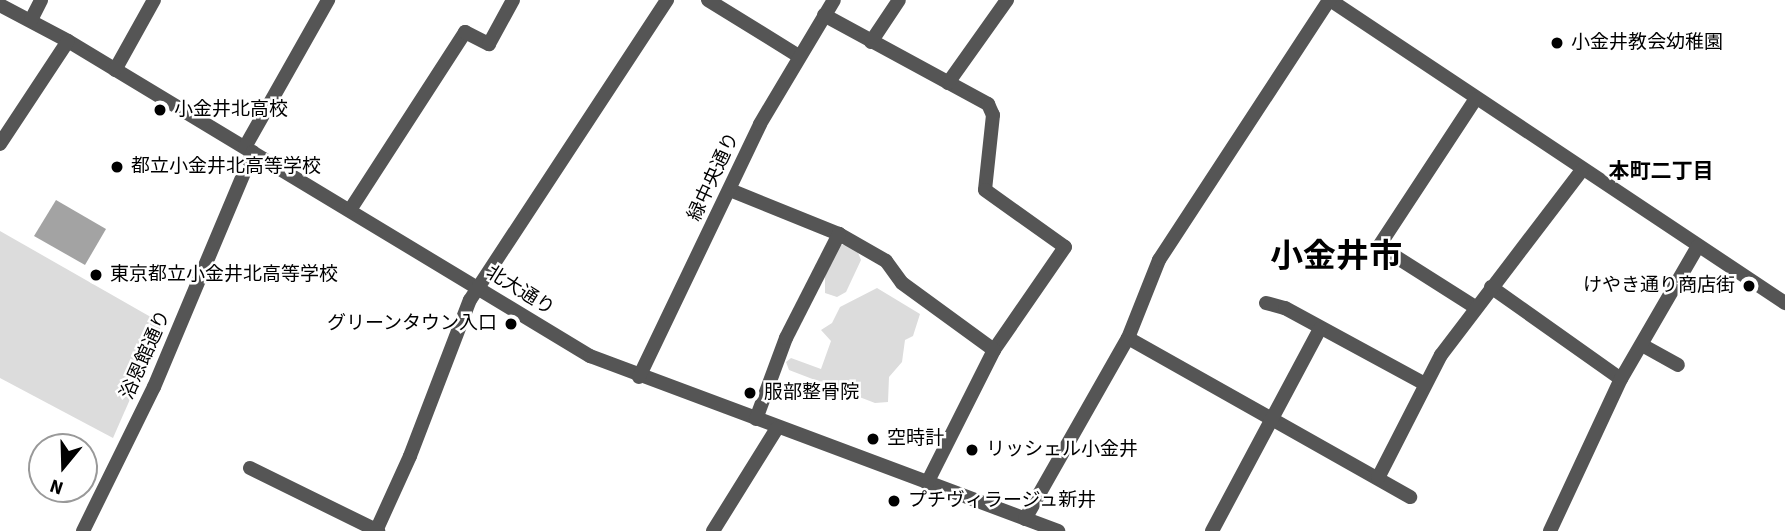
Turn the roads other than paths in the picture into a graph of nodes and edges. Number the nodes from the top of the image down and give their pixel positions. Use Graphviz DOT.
graph roads {
  1 [pos="41,0"];
  2 [pos="154,0"];
  3 [pos="328,0"];
  4 [pos="513,0"];
  5 [pos="667,0"];
  6 [pos="708,0"];
  7 [pos="834,0"];
  8 [pos="900,0"];
  9 [pos="1007,0"];
  10 [pos="1329,0"];
  11 [pos="0,5"];
  12 [pos="824,15"];
  13 [pos="31,20"];
  14 [pos="68,41"];
  15 [pos="871,42"];
  16 [pos="797,55"];
  17 [pos="115,69"];
  18 [pos="948,83"];
  19 [pos="1475,100"];
  20 [pos="0,144"];
  21 [pos="249,149"];
  22 [pos="1582,170"];
  23 [pos="730,190"];
  24 [pos="350,210"];
  25 [pos="839,234"];
  26 [pos="1698,246"];
  27 [pos="478,287"];
  28 [pos="1491,287"];
  29 [pos="1266,303"];
  30 [pos="1785,303"];
  31 [pos="1475,307"];
  32 [pos="1320,329"];
  33 [pos="1128,338"];
  34 [pos="1642,345"];
  35 [pos="994,350"];
  36 [pos="1678,365"];
  37 [pos="639,377"];
  38 [pos="1621,379"];
  39 [pos="1425,384"];
  40 [pos="757,419"];
  41 [pos="1272,420"];
  42 [pos="777,428"];
  43 [pos="250,468"];
  44 [pos="1378,478"];
  45 [pos="927,483"];
  46 [pos="1410,497"];
  47 [pos="1025,519"];
  48 [pos="377,530"];
  49 [pos="83,531"];
  50 [pos="713,531"];
  51 [pos="1058,531"];
  52 [pos="1212,531"];
  53 [pos="1550,531"];
  1 -- 13 [label="street"];
  2 -- 17 [label="street"];
  3 -- 21 [label="street, 浴恩館通り"];
  4 -- 24 [label="street"];
  5 -- 27 [label="street"];
  6 -- 16 [label="street"];
  7 -- 12 [label="street, 緑中央通り"];
  8 -- 15 [label="street"];
  9 -- 18 [label="street"];
  10 -- 19 [label="street"];
  10 -- 33 [label="street"];
  11 -- 13 [label="street, 北大通り"];
  12 -- 15 [label="street"];
  12 -- 16 [label="street, 緑中央通り"];
  13 -- 14 [label="street, 北大通り"];
  14 -- 17 [label="street, 北大通り"];
  14 -- 20 [label="street"];
  15 -- 18 [label="street"];
  16 -- 23 [label="street, 緑中央通り"];
  17 -- 21 [label="street, 北大通り"];
  18 -- 35 [label="street"];
  19 -- 22 [label="street"];
  19 -- 31 [label="street"];
  21 -- 24 [label="street, 北大通り"];
  21 -- 49 [label="street, 浴恩館通り"];
  22 -- 26 [label="street"];
  22 -- 28 [label="street"];
  23 -- 25 [label="street"];
  23 -- 37 [label="street, 緑中央通り"];
  24 -- 27 [label="street, 北大通り"];
  25 -- 35 [label="street"];
  25 -- 40 [label="street"];
  26 -- 30 [label="street"];
  26 -- 34 [label="street"];
  27 -- 37 [label="street, 北大通り"];
  27 -- 48 [label="street"];
  28 -- 31 [label="street"];
  28 -- 38 [label="street"];
  29 -- 32 [label="street"];
  31 -- 39 [label="street"];
  32 -- 39 [label="street"];
  32 -- 41 [label="street"];
  33 -- 41 [label="street"];
  33 -- 47 [label="street"];
  34 -- 36 [label="street"];
  34 -- 38 [label="street"];
  35 -- 45 [label="street"];
  37 -- 40 [label="street, 北大通り"];
  38 -- 53 [label="street"];
  39 -- 44 [label="street"];
  40 -- 42 [label="street, 北大通り"];
  41 -- 44 [label="street"];
  41 -- 52 [label="street"];
  42 -- 45 [label="street, 北大通り"];
  42 -- 50 [label="street"];
  43 -- 48 [label="street"];
  44 -- 46 [label="street"];
  45 -- 47 [label="street, 北大通り"];
  47 -- 51 [label="street, 北大通り"];
}
